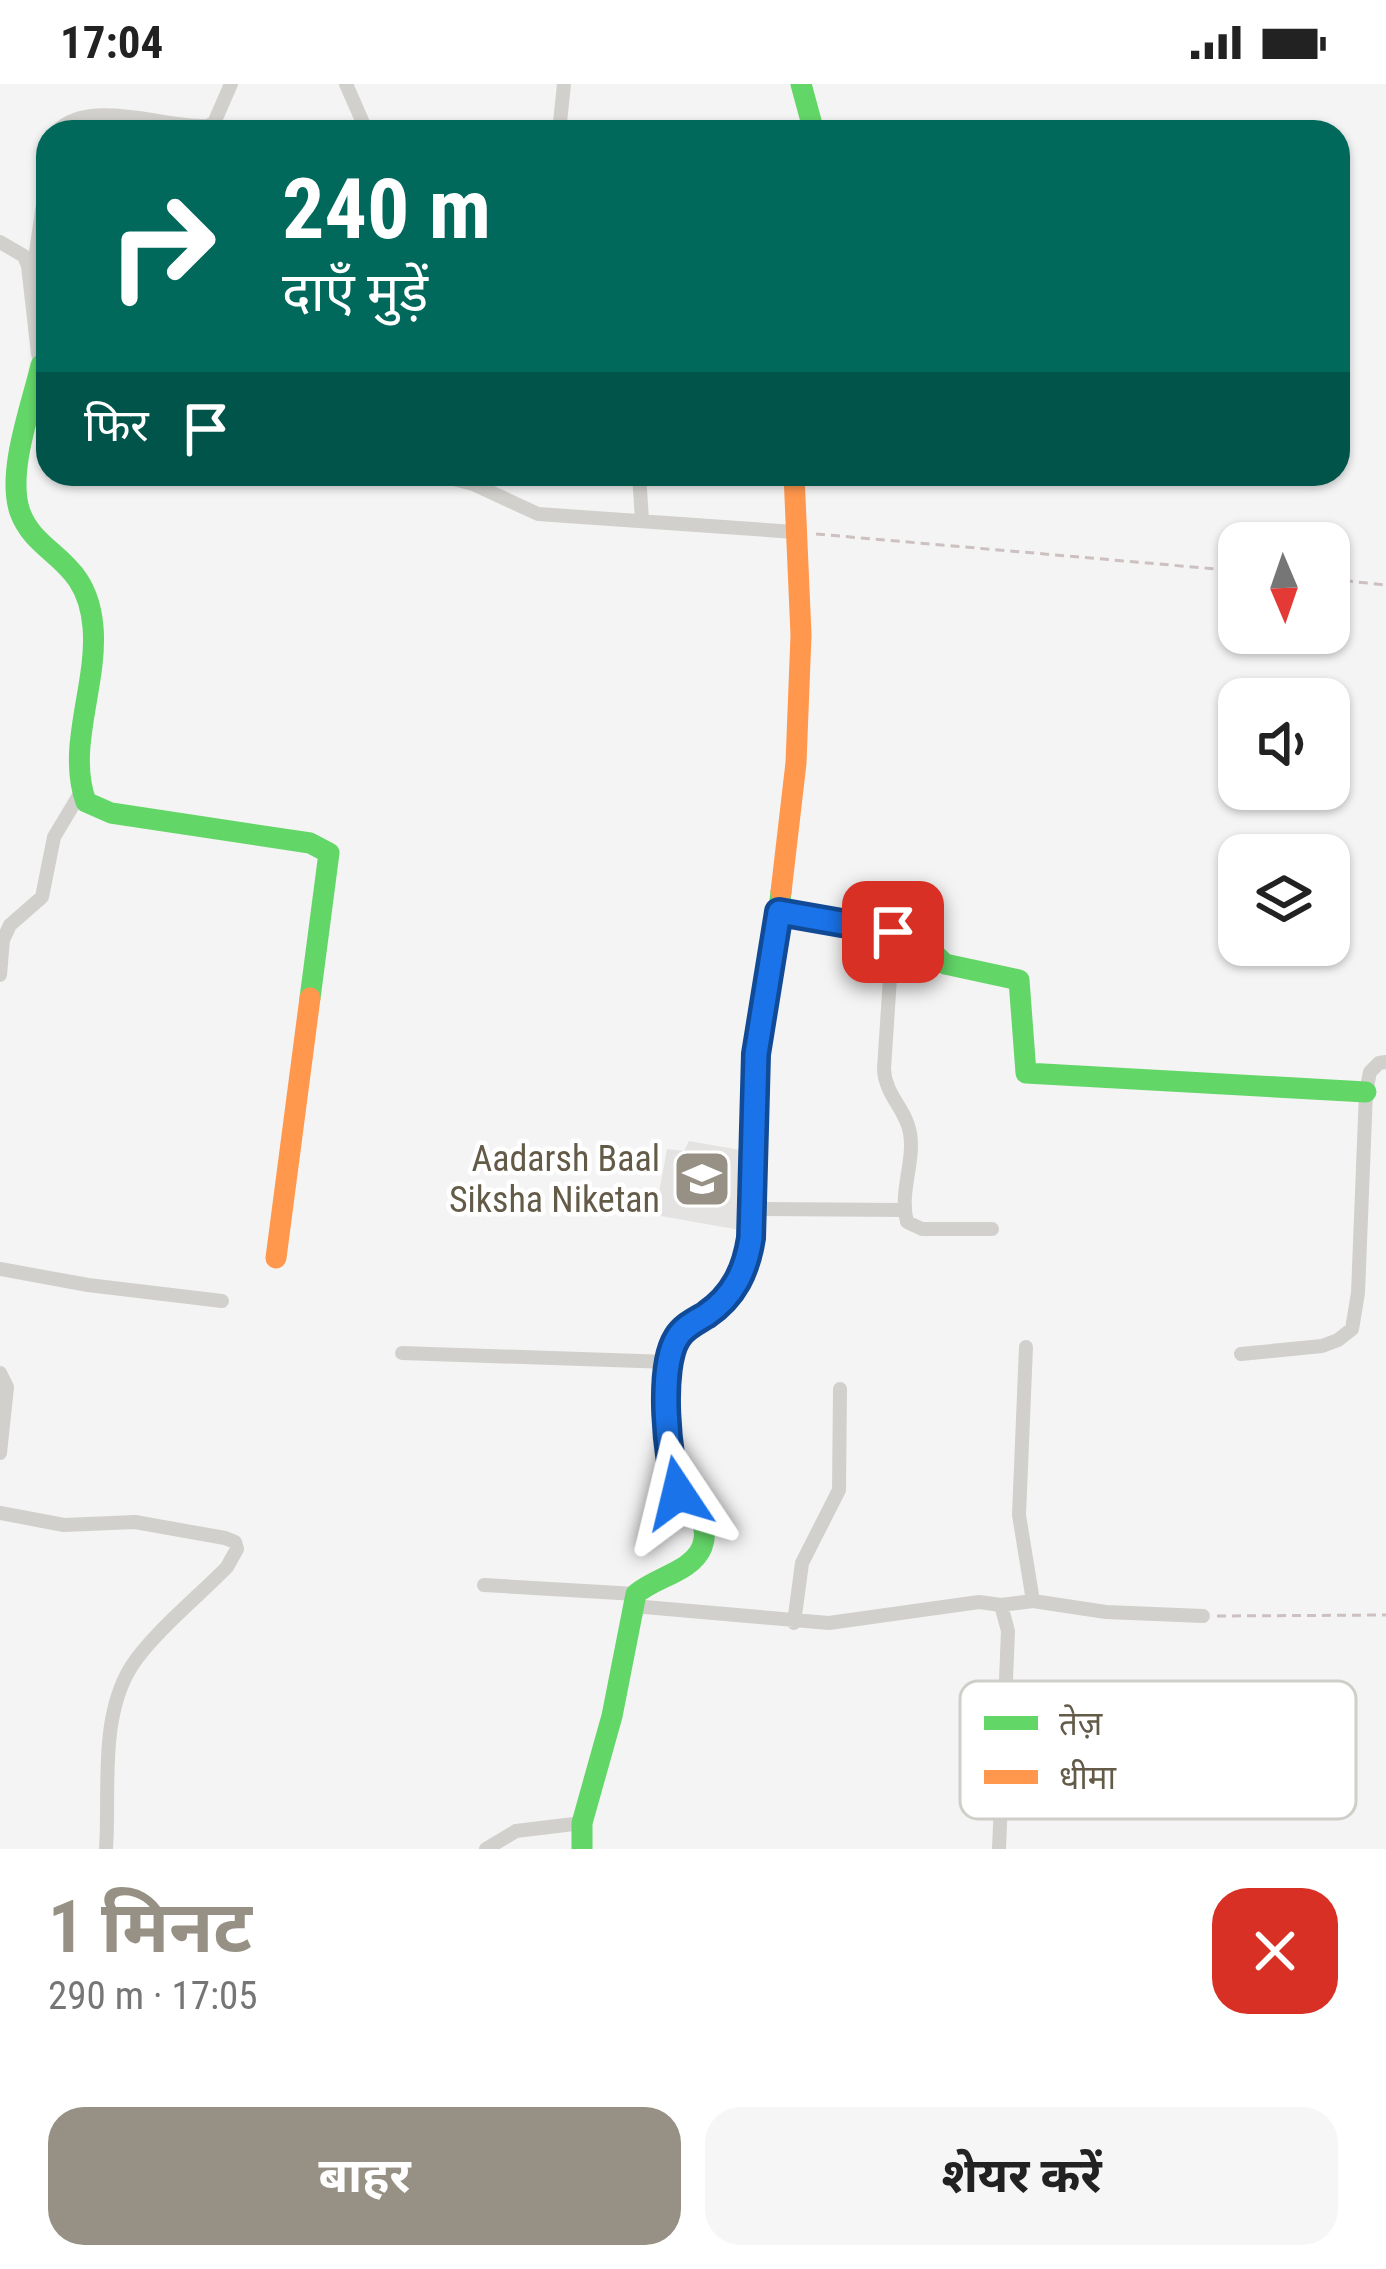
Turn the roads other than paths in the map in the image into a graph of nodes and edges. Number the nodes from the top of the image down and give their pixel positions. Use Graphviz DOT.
graph roads {
  1 [pos="231,84"];
  2 [pos="346,84"];
  3 [pos="564,84"];
  4 [pos="801,84"];
  5 [pos="74,120"];
  6 [pos="165,120"];
  7 [pos="215,120"];
  8 [pos="362,120"];
  9 [pos="560,120"];
  10 [pos="811,120"];
  11 [pos="0,242"];
  12 [pos="36,250"];
  13 [pos="32,277"];
  14 [pos="36,305"];
  15 [pos="36,407"];
  16 [pos="487,486"];
  17 [pos="640,486"];
  18 [pos="794,486"];
  19 [pos="642,520"];
  20 [pos="796,532"];
  21 [pos="81,792"];
  22 [pos="779,912"];
  23 [pos="893,932"];
  24 [pos="0,975"];
  25 [pos="1386,1062"];
  26 [pos="1366,1092"];
  27 [pos="751,1209"];
  28 [pos="904,1210"];
  29 [pos="992,1229"];
  30 [pos="276,1258"];
  31 [pos="0,1269"];
  32 [pos="222,1301"];
  33 [pos="1026,1347"];
  34 [pos="402,1353"];
  35 [pos="1241,1354"];
  36 [pos="669,1362"];
  37 [pos="0,1373"];
  38 [pos="841,1389"];
  39 [pos="0,1454"];
  40 [pos="0,1513"];
  41 [pos="484,1585"];
  42 [pos="634,1600"];
  43 [pos="1033,1601"];
  44 [pos="1001,1605"];
  45 [pos="1203,1616"];
  46 [pos="794,1623"];
  47 [pos="1006,1681"];
  48 [pos="1000,1819"];
  49 [pos="582,1823"];
  50 [pos="106,1849"];
  51 [pos="486,1849"];
  52 [pos="582,1849"];
  53 [pos="999,1849"];
  1 -- 7 [label="street"];
  2 -- 8 [label="street"];
  3 -- 9 [label="street"];
  4 -- 10 [label="street"];
  5 -- 6 [label="street"];
  11 -- 13 [label="street"];
  12 -- 13 [label="street"];
  13 -- 14 [label="street"];
  15 -- 21 [label="street"];
  16 -- 19 [label="street"];
  17 -- 19 [label="street"];
  18 -- 20 [label="street"];
  19 -- 20 [label="street"];
  20 -- 22 [label="street"];
  21 -- 24 [label="street"];
  21 -- 30 [label="street"];
  22 -- 23 [label="street"];
  22 -- 27 [label="street"];
  23 -- 26 [label="street"];
  23 -- 28 [label="street"];
  25 -- 26 [label="street"];
  26 -- 35 [label="street"];
  27 -- 28 [label="street"];
  27 -- 36 [label="street"];
  28 -- 29 [label="street"];
  31 -- 32 [label="street"];
  33 -- 43 [label="street"];
  34 -- 36 [label="street"];
  36 -- 42 [label="street"];
  37 -- 39 [label="street"];
  38 -- 46 [label="street"];
  40 -- 50 [label="street"];
  41 -- 42 [label="street"];
  42 -- 46 [label="street"];
  42 -- 49 [label="street"];
  43 -- 44 [label="street"];
  43 -- 45 [label="street"];
  44 -- 46 [label="street"];
  44 -- 47 [label="street"];
  48 -- 53 [label="street"];
  49 -- 51 [label="street"];
  49 -- 52 [label="street"];
}
